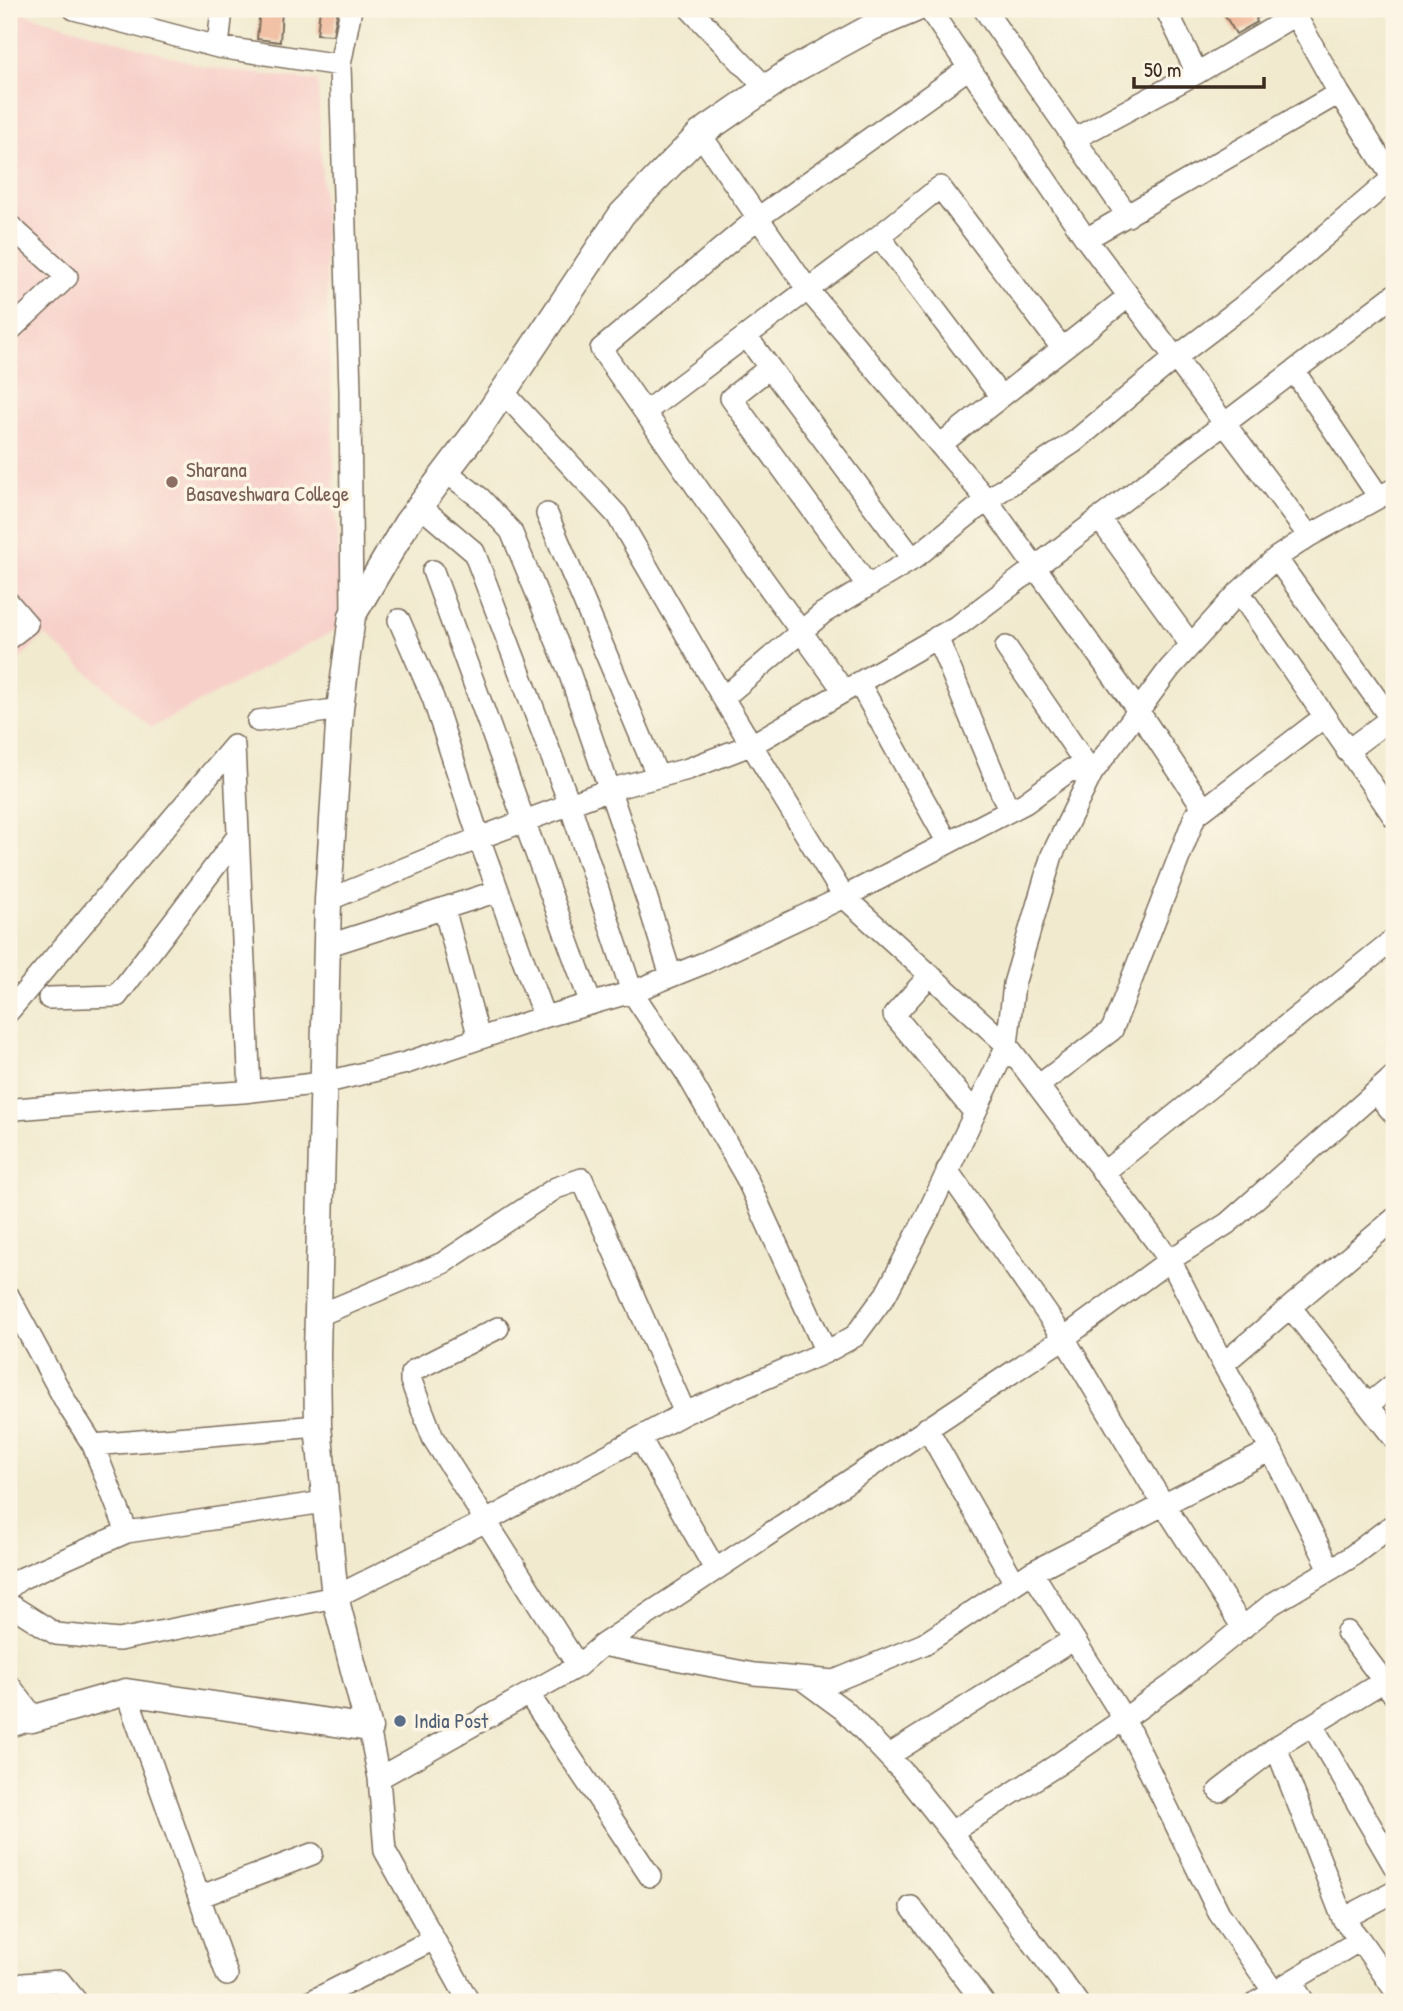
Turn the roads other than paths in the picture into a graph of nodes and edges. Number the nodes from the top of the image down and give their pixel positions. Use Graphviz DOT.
graph roads {
  1 [pos="74,9"];
  2 [pos="222,9"];
  3 [pos="351,9"];
  4 [pos="915,9"];
  5 [pos="929,9"];
  6 [pos="984,9"];
  7 [pos="1167,9"];
  8 [pos="698,11"];
  9 [pos="1294,12"];
  10 [pos="218,47"];
  11 [pos="340,65"];
  12 [pos="969,68"];
  13 [pos="1197,73"];
  14 [pos="766,88"];
  15 [pos="1339,93"];
  16 [pos="700,134"];
  17 [pos="1074,139"];
  18 [pos="1394,178"];
  19 [pos="1128,216"];
  20 [pos="758,218"];
  21 [pos="9,225"];
  22 [pos="879,236"];
  23 [pos="1086,239"];
  24 [pos="808,290"];
  25 [pos="1129,296"];
  26 [pos="1391,305"];
  27 [pos="9,331"];
  28 [pos="746,336"];
  29 [pos="1062,348"];
  30 [pos="1175,358"];
  31 [pos="769,368"];
  32 [pos="1294,371"];
  33 [pos="503,392"];
  34 [pos="1001,397"];
  35 [pos="645,412"];
  36 [pos="1224,422"];
  37 [pos="940,444"];
  38 [pos="445,471"];
  39 [pos="1387,493"];
  40 [pos="987,500"];
  41 [pos="420,506"];
  42 [pos="547,514"];
  43 [pos="1099,518"];
  44 [pos="1309,536"];
  45 [pos="913,558"];
  46 [pos="1276,558"];
  47 [pos="1034,566"];
  48 [pos="433,571"];
  49 [pos="868,586"];
  50 [pos="1239,592"];
  51 [pos="9,603"];
  52 [pos="352,616"];
  53 [pos="399,620"];
  54 [pos="801,631"];
  55 [pos="937,637"];
  56 [pos="9,638"];
  57 [pos="1191,645"];
  58 [pos="1006,647"];
  59 [pos="851,687"];
  60 [pos="723,698"];
  61 [pos="340,709"];
  62 [pos="1139,712"];
  63 [pos="1324,717"];
  64 [pos="1393,717"];
  65 [pos="258,721"];
  66 [pos="753,744"];
  67 [pos="1347,751"];
  68 [pos="1092,773"];
  69 [pos="658,777"];
  70 [pos="608,790"];
  71 [pos="570,805"];
  72 [pos="1204,809"];
  73 [pos="1009,811"];
  74 [pos="1394,817"];
  75 [pos="526,822"];
  76 [pos="238,836"];
  77 [pos="479,838"];
  78 [pos="948,843"];
  79 [pos="499,891"];
  80 [pos="844,897"];
  81 [pos="328,900"];
  82 [pos="444,908"];
  83 [pos="1394,939"];
  84 [pos="326,946"];
  85 [pos="930,975"];
  86 [pos="670,976"];
  87 [pos="632,992"];
  88 [pos="49,998"];
  89 [pos="592,1004"];
  90 [pos="9,1011"];
  91 [pos="544,1017"];
  92 [pos="480,1038"];
  93 [pos="1007,1045"];
  94 [pos="1394,1076"];
  95 [pos="323,1083"];
  96 [pos="1038,1086"];
  97 [pos="250,1091"];
  98 [pos="1376,1093"];
  99 [pos="9,1113"];
  100 [pos="975,1113"];
  101 [pos="1394,1114"];
  102 [pos="947,1170"];
  103 [pos="1103,1173"];
  104 [pos="1394,1219"];
  105 [pos="1170,1260"];
  106 [pos="9,1297"];
  107 [pos="1291,1308"];
  108 [pos="317,1316"];
  109 [pos="498,1328"];
  110 [pos="1064,1338"];
  111 [pos="826,1352"];
  112 [pos="1223,1364"];
  113 [pos="1394,1384"];
  114 [pos="1368,1405"];
  115 [pos="685,1413"];
  116 [pos="318,1426"];
  117 [pos="927,1429"];
  118 [pos="640,1438"];
  119 [pos="1394,1438"];
  120 [pos="93,1445"];
  121 [pos="1271,1450"];
  122 [pos="324,1502"];
  123 [pos="1165,1505"];
  124 [pos="486,1521"];
  125 [pos="1394,1524"];
  126 [pos="127,1532"];
  127 [pos="715,1569"];
  128 [pos="1330,1569"];
  129 [pos="1023,1578"];
  130 [pos="9,1588"];
  131 [pos="335,1597"];
  132 [pos="9,1604"];
  133 [pos="1243,1628"];
  134 [pos="1347,1632"];
  135 [pos="1074,1639"];
  136 [pos="602,1645"];
  137 [pos="578,1666"];
  138 [pos="802,1679"];
  139 [pos="1389,1688"];
  140 [pos="9,1689"];
  141 [pos="126,1692"];
  142 [pos="528,1695"];
  143 [pos="1124,1719"];
  144 [pos="20,1723"];
  145 [pos="1312,1725"];
  146 [pos="369,1728"];
  147 [pos="1276,1747"];
  148 [pos="888,1756"];
  149 [pos="379,1778"];
  150 [pos="1219,1791"];
  151 [pos="950,1832"];
  152 [pos="312,1854"];
  153 [pos="1394,1866"];
  154 [pos="650,1876"];
  155 [pos="1394,1892"];
  156 [pos="199,1897"];
  157 [pos="911,1907"];
  158 [pos="1343,1919"];
  159 [pos="434,1939"];
  160 [pos="1360,1940"];
  161 [pos="227,1975"];
  162 [pos="9,1988"];
  163 [pos="1394,1989"];
  164 [pos="1274,1992"];
  165 [pos="977,2000"];
  166 [pos="77,2002"];
  167 [pos="310,2002"];
  168 [pos="469,2002"];
  169 [pos="1077,2002"];
  170 [pos="1304,2002"];
  1 -- 10 [label="street"];
  2 -- 10 [label="street"];
  3 -- 11 [label="street"];
  4 -- 14 [label="main road"];
  5 -- 12 [label="street"];
  6 -- 17 [label="street"];
  7 -- 13 [label="street"];
  8 -- 14 [label="street"];
  9 -- 13 [label="street"];
  9 -- 15 [label="street"];
  10 -- 11 [label="street"];
  11 -- 52 [label="street"];
  12 -- 20 [label="street"];
  12 -- 23 [label="street"];
  13 -- 17 [label="street"];
  14 -- 16 [label="main road"];
  15 -- 18 [label="street"];
  15 -- 19 [label="street"];
  16 -- 20 [label="street"];
  16 -- 33 [label="main road"];
  17 -- 19 [label="street"];
  18 -- 30 [label="street"];
  19 -- 23 [label="street"];
  20 -- 24 [label="street"];
  20 -- 35 [label="street"];
  21 -- 27 [label="street"];
  22 -- 24 [label="street"];
  22 -- 29 [label="street"];
  22 -- 34 [label="street"];
  23 -- 25 [label="street"];
  24 -- 28 [label="street"];
  24 -- 37 [label="street"];
  25 -- 29 [label="street"];
  25 -- 30 [label="street"];
  26 -- 32 [label="street"];
  28 -- 31 [label="street"];
  28 -- 35 [label="street"];
  29 -- 34 [label="street"];
  30 -- 36 [label="street"];
  30 -- 40 [label="street"];
  31 -- 45 [label="street"];
  31 -- 49 [label="street"];
  32 -- 36 [label="street"];
  32 -- 39 [label="street"];
  33 -- 38 [label="main road"];
  33 -- 60 [label="street"];
  34 -- 37 [label="street"];
  35 -- 54 [label="street"];
  36 -- 43 [label="street"];
  36 -- 44 [label="street"];
  37 -- 40 [label="street"];
  38 -- 41 [label="main road"];
  38 -- 70 [label="street"];
  39 -- 44 [label="street"];
  40 -- 45 [label="street"];
  40 -- 47 [label="street"];
  41 -- 52 [label="main road"];
  41 -- 71 [label="street"];
  42 -- 69 [label="street"];
  43 -- 47 [label="street"];
  43 -- 57 [label="street"];
  44 -- 46 [label="street"];
  45 -- 49 [label="street"];
  46 -- 50 [label="street"];
  46 -- 64 [label="street"];
  47 -- 55 [label="street"];
  47 -- 62 [label="street"];
  48 -- 75 [label="street"];
  49 -- 54 [label="street"];
  50 -- 57 [label="street"];
  50 -- 63 [label="street"];
  51 -- 56 [label="street"];
  52 -- 61 [label="main road"];
  53 -- 77 [label="street"];
  54 -- 59 [label="street"];
  54 -- 60 [label="street"];
  55 -- 59 [label="street"];
  55 -- 73 [label="street"];
  57 -- 62 [label="street"];
  58 -- 68 [label="street"];
  59 -- 66 [label="street"];
  59 -- 78 [label="street"];
  60 -- 66 [label="street"];
  61 -- 65 [label="street"];
  61 -- 81 [label="main road"];
  62 -- 68 [label="street"];
  62 -- 72 [label="street"];
  63 -- 67 [label="street"];
  63 -- 72 [label="street"];
  64 -- 67 [label="street"];
  66 -- 69 [label="street"];
  66 -- 80 [label="street"];
  67 -- 74 [label="street"];
  68 -- 73 [label="street"];
  68 -- 93 [label="street"];
  69 -- 70 [label="street"];
  70 -- 71 [label="street"];
  70 -- 86 [label="street"];
  71 -- 75 [label="street"];
  71 -- 87 [label="street"];
  72 -- 96 [label="street"];
  73 -- 78 [label="street"];
  75 -- 77 [label="street"];
  75 -- 89 [label="street"];
  76 -- 88 [label="street"];
  76 -- 90 [label="street"];
  76 -- 97 [label="street"];
  77 -- 79 [label="street"];
  77 -- 81 [label="street"];
  78 -- 80 [label="street"];
  79 -- 82 [label="street"];
  79 -- 91 [label="street"];
  80 -- 85 [label="street"];
  80 -- 86 [label="street"];
  81 -- 84 [label="main road"];
  82 -- 84 [label="street"];
  82 -- 92 [label="street"];
  83 -- 103 [label="street"];
  84 -- 95 [label="main road"];
  85 -- 93 [label="street"];
  85 -- 100 [label="street"];
  86 -- 87 [label="street"];
  87 -- 89 [label="street"];
  87 -- 111 [label="street"];
  89 -- 91 [label="street"];
  91 -- 92 [label="street"];
  92 -- 95 [label="street"];
  93 -- 96 [label="street"];
  93 -- 100 [label="street"];
  94 -- 98 [label="street"];
  95 -- 97 [label="street"];
  95 -- 108 [label="main road"];
  96 -- 103 [label="street"];
  97 -- 99 [label="street"];
  98 -- 101 [label="street"];
  98 -- 105 [label="street"];
  100 -- 102 [label="street"];
  102 -- 110 [label="street"];
  102 -- 111 [label="street"];
  103 -- 105 [label="street"];
  104 -- 107 [label="street"];
  105 -- 110 [label="street"];
  105 -- 112 [label="street"];
  106 -- 120 [label="street"];
  107 -- 112 [label="street"];
  107 -- 114 [label="street"];
  108 -- 115 [label="street"];
  108 -- 116 [label="main road"];
  109 -- 124 [label="street"];
  110 -- 117 [label="street"];
  110 -- 123 [label="street"];
  111 -- 115 [label="street"];
  112 -- 121 [label="street"];
  113 -- 114 [label="street"];
  114 -- 119 [label="street"];
  115 -- 118 [label="street"];
  116 -- 120 [label="street"];
  116 -- 122 [label="main road"];
  117 -- 127 [label="street"];
  117 -- 129 [label="street"];
  118 -- 124 [label="street"];
  118 -- 127 [label="street"];
  120 -- 126 [label="street"];
  121 -- 123 [label="street"];
  121 -- 128 [label="street"];
  122 -- 126 [label="street"];
  122 -- 131 [label="main road"];
  123 -- 129 [label="street"];
  123 -- 133 [label="street"];
  124 -- 131 [label="street"];
  124 -- 137 [label="street"];
  125 -- 128 [label="street"];
  126 -- 130 [label="street"];
  127 -- 136 [label="street"];
  128 -- 133 [label="street"];
  129 -- 135 [label="street"];
  129 -- 138 [label="street"];
  131 -- 132 [label="street"];
  131 -- 146 [label="main road"];
  133 -- 143 [label="street"];
  134 -- 139 [label="street"];
  135 -- 143 [label="street"];
  135 -- 148 [label="street"];
  136 -- 137 [label="street"];
  136 -- 138 [label="street"];
  137 -- 142 [label="street"];
  138 -- 148 [label="street"];
  139 -- 145 [label="street"];
  140 -- 144 [label="main road"];
  141 -- 144 [label="main road"];
  141 -- 146 [label="main road"];
  141 -- 156 [label="street"];
  142 -- 149 [label="street"];
  142 -- 154 [label="street"];
  143 -- 151 [label="street"];
  143 -- 164 [label="street"];
  145 -- 147 [label="street"];
  145 -- 153 [label="street"];
  146 -- 149 [label="street"];
  147 -- 150 [label="street"];
  147 -- 158 [label="street"];
  148 -- 151 [label="street"];
  149 -- 159 [label="street"];
  151 -- 169 [label="street"];
  152 -- 156 [label="street"];
  155 -- 158 [label="street"];
  156 -- 161 [label="street"];
  157 -- 165 [label="street"];
  158 -- 160 [label="street"];
  159 -- 167 [label="street"];
  159 -- 168 [label="street"];
  160 -- 163 [label="street"];
  160 -- 164 [label="street"];
  162 -- 166 [label="street"];
  164 -- 170 [label="street"];
}
